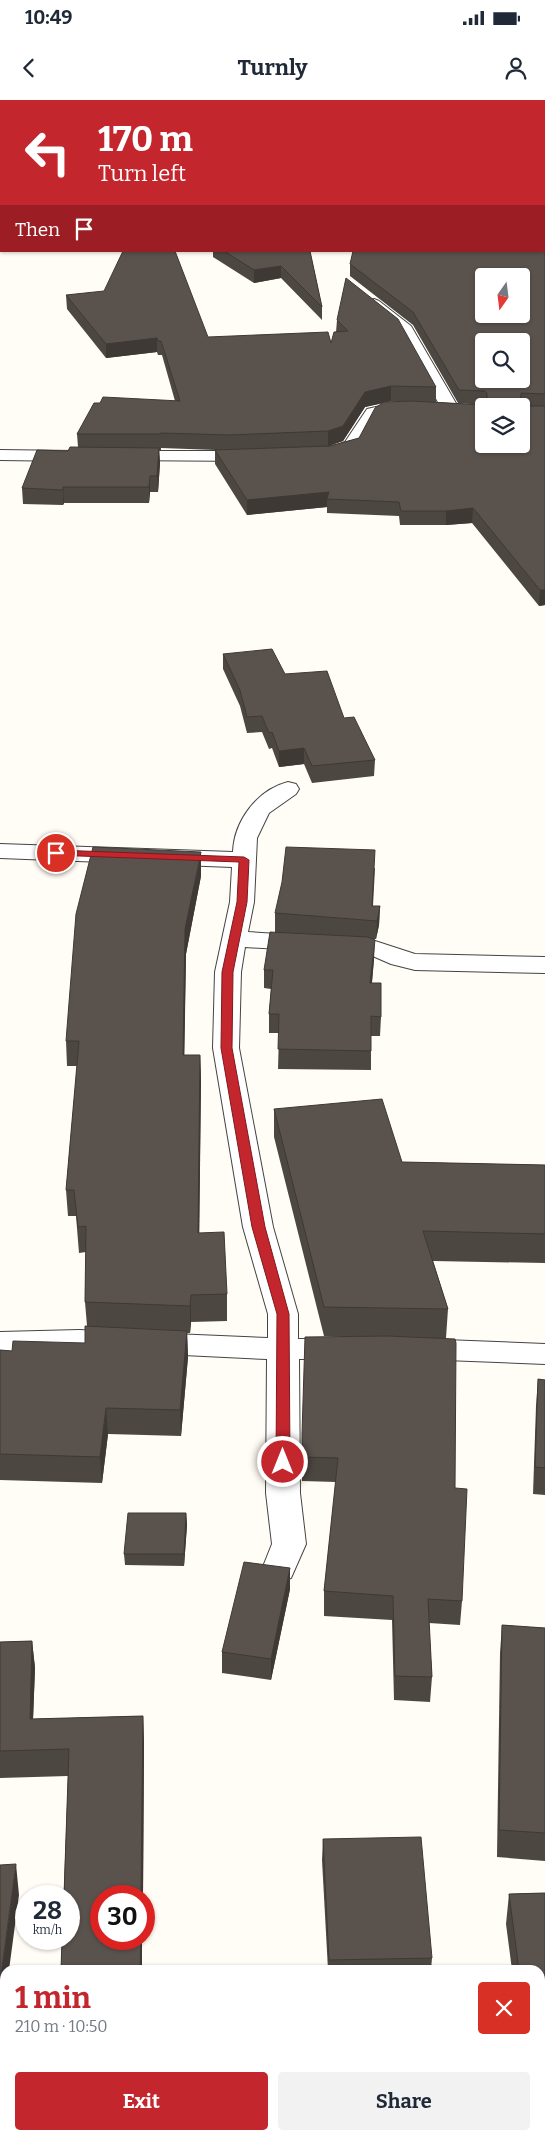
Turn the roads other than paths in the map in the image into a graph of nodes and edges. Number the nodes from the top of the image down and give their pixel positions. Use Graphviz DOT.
graph roads {
  1 [pos="361,294"];
  2 [pos="451,410"];
  3 [pos="475,411"];
  4 [pos="310,454"];
  5 [pos="0,455"];
  6 [pos="270,455"];
  7 [pos="288,790"];
  8 [pos="0,851"];
  9 [pos="244,860"];
  10 [pos="234,939"];
  11 [pos="545,965"];
  12 [pos="0,1342"];
  13 [pos="284,1349"];
  14 [pos="545,1354"];
  15 [pos="279,1569"];
  1 -- 2 [label="street"];
  2 -- 3 [label="street"];
  2 -- 4 [label="street"];
  5 -- 6 [label="street"];
  7 -- 9 [label="street"];
  8 -- 9 [label="street"];
  9 -- 10 [label="street"];
  10 -- 11 [label="street"];
  10 -- 13 [label="street"];
  12 -- 13 [label="street"];
  13 -- 14 [label="street"];
  13 -- 15 [label="street"];
}
